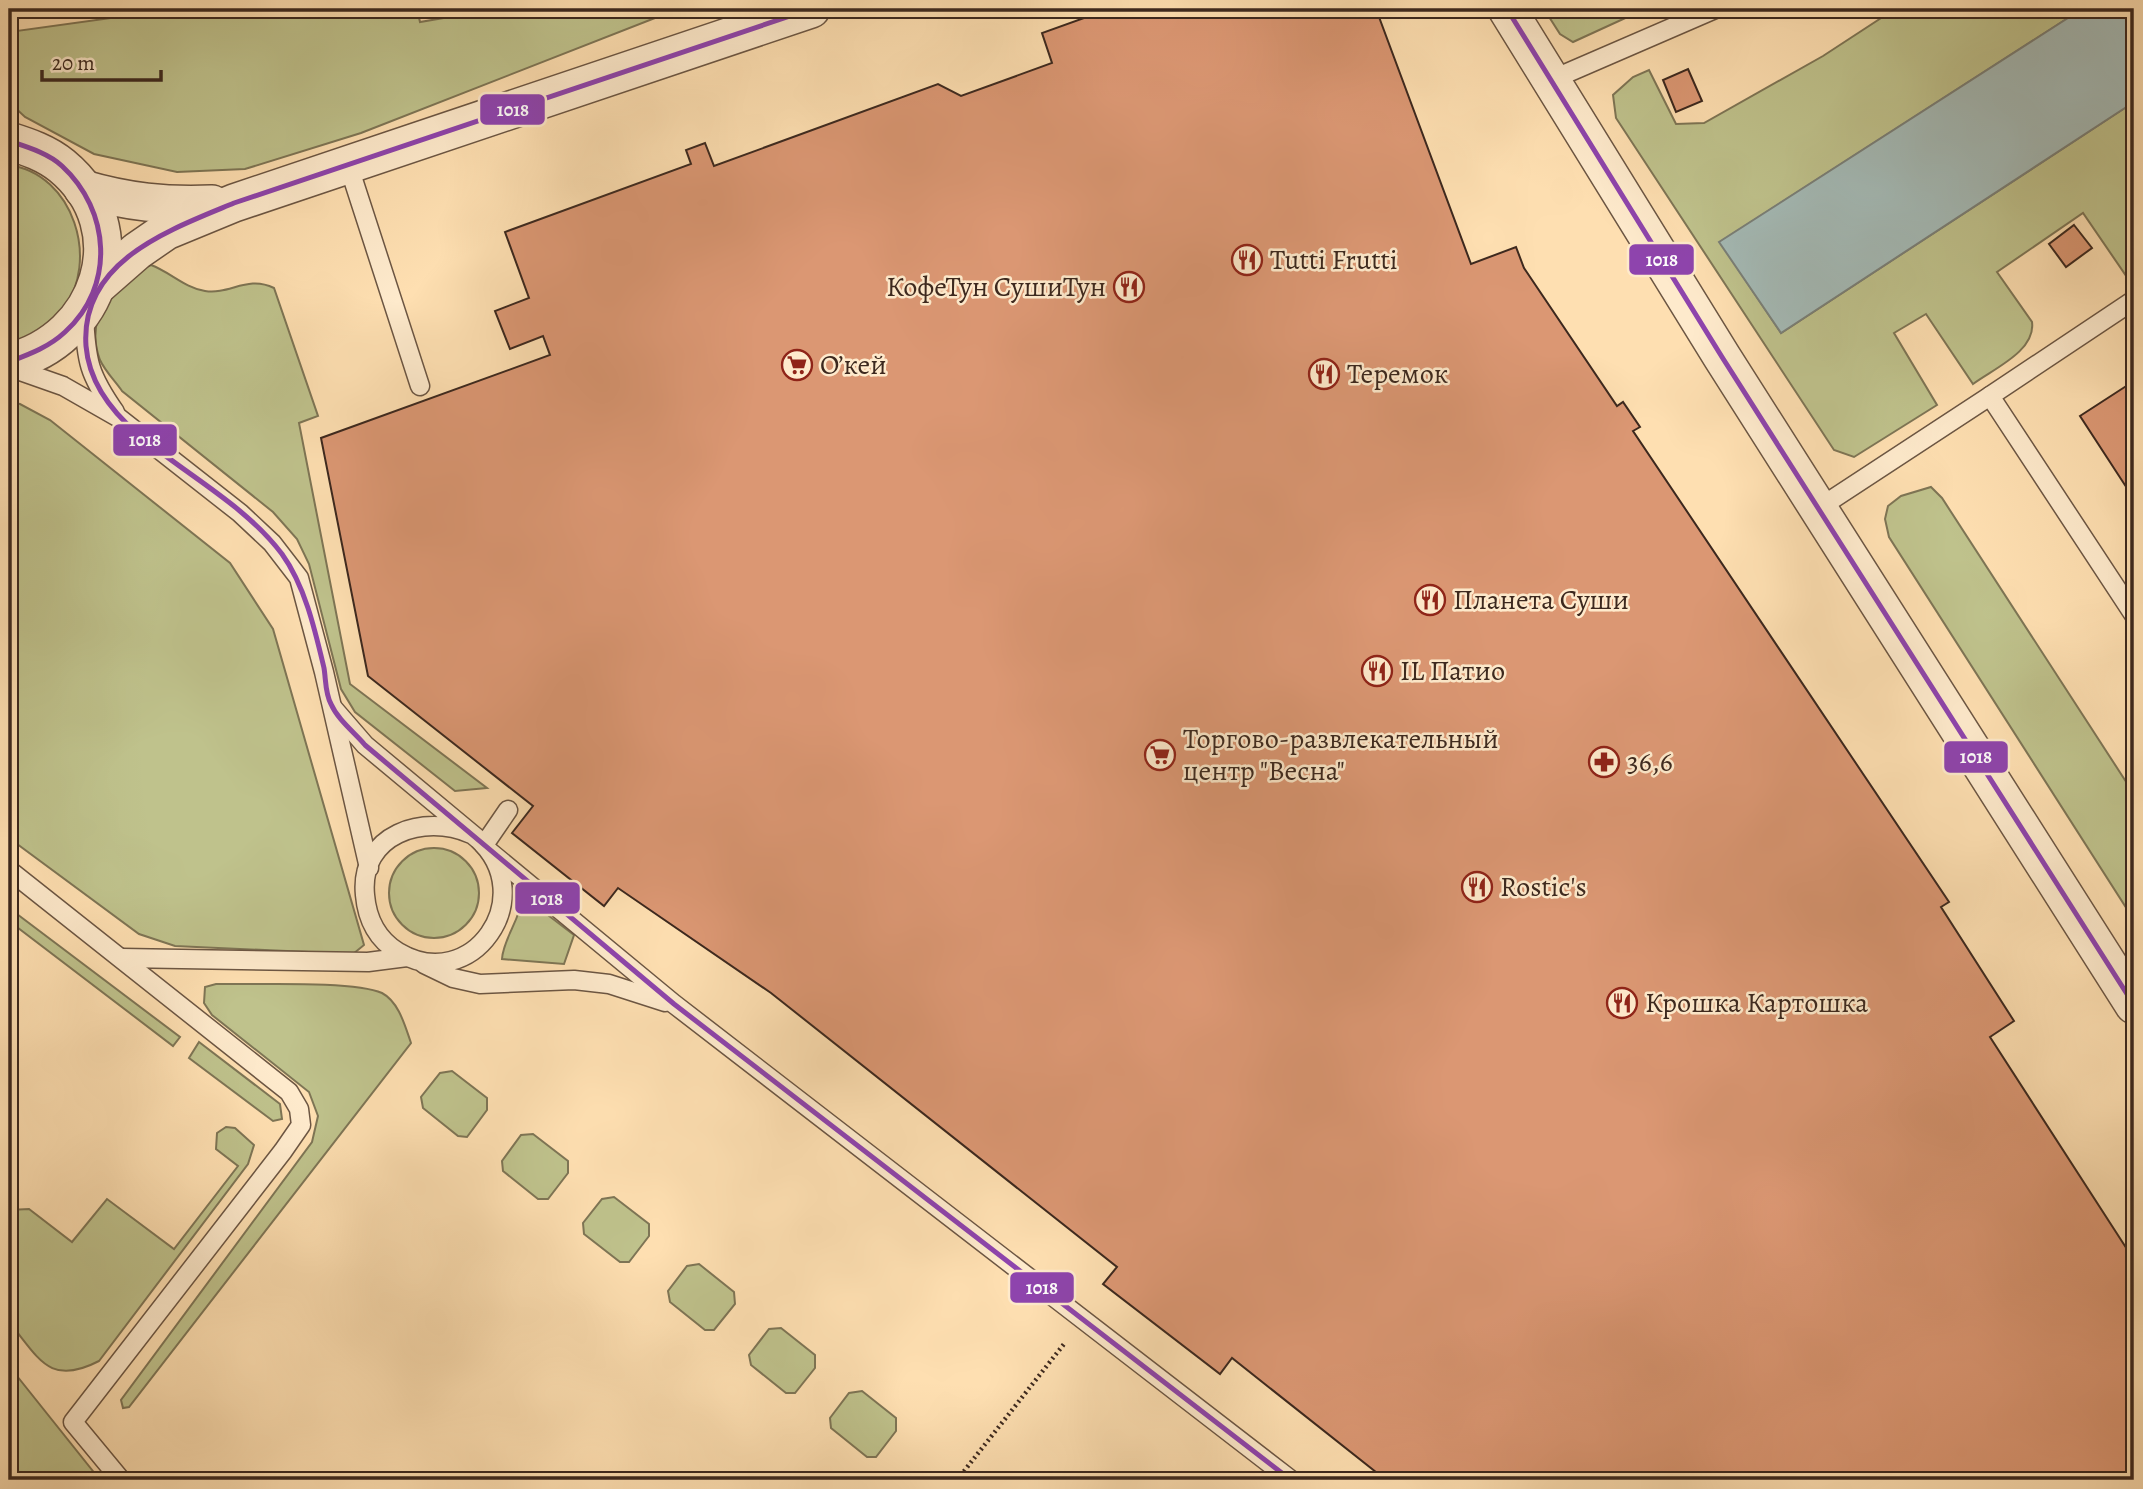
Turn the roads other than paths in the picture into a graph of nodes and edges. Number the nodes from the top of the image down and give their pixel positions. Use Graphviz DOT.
graph roads {
  1 [pos="811,9"];
  2 [pos="1507,9"];
  3 [pos="1715,9"];
  4 [pos="1551,80"];
  5 [pos="9,141"];
  6 [pos="349,166"];
  7 [pos="83,189"];
  8 [pos="234,203"];
  9 [pos="2134,300"];
  10 [pos="90,301"];
  11 [pos="9,365"];
  12 [pos="420,386"];
  13 [pos="1990,396"];
  14 [pos="119,418"];
  15 [pos="1819,508"];
  16 [pos="2134,615"];
  17 [pos="331,705"];
  18 [pos="508,810"];
  19 [pos="482,844"];
  20 [pos="369,868"];
  21 [pos="9,870"];
  22 [pos="122,958"];
  23 [pos="412,959"];
  24 [pos="674,1004"];
  25 [pos="2134,1005"];
  26 [pos="116,1475"];
  27 [pos="1291,1480"];
  1 -- 6 [label="street"];
  2 -- 4 [label="street"];
  3 -- 4 [label="lane"];
  4 -- 15 [label="street"];
  5 -- 7 [label="street"];
  6 -- 8 [label="street"];
  6 -- 12 [label="lane"];
  7 -- 8 [label="street"];
  7 -- 10 [label="street"];
  8 -- 10 [label="street"];
  9 -- 13 [label="lane"];
  10 -- 11 [label="street"];
  10 -- 14 [label="lane"];
  11 -- 14 [label="lane"];
  13 -- 15 [label="lane"];
  13 -- 16 [label="lane"];
  14 -- 17 [label="lane"];
  15 -- 25 [label="street"];
  17 -- 19 [label="lane"];
  17 -- 20 [label="lane"];
  18 -- 19 [label="lane"];
  19 -- 20 [label="lane"];
  19 -- 23 [label="lane"];
  19 -- 24 [label="lane"];
  20 -- 23 [label="lane"];
  21 -- 22 [label="lane"];
  22 -- 23 [label="lane"];
  22 -- 26 [label="lane"];
  23 -- 24 [label="lane"];
  24 -- 27 [label="lane"];
}
